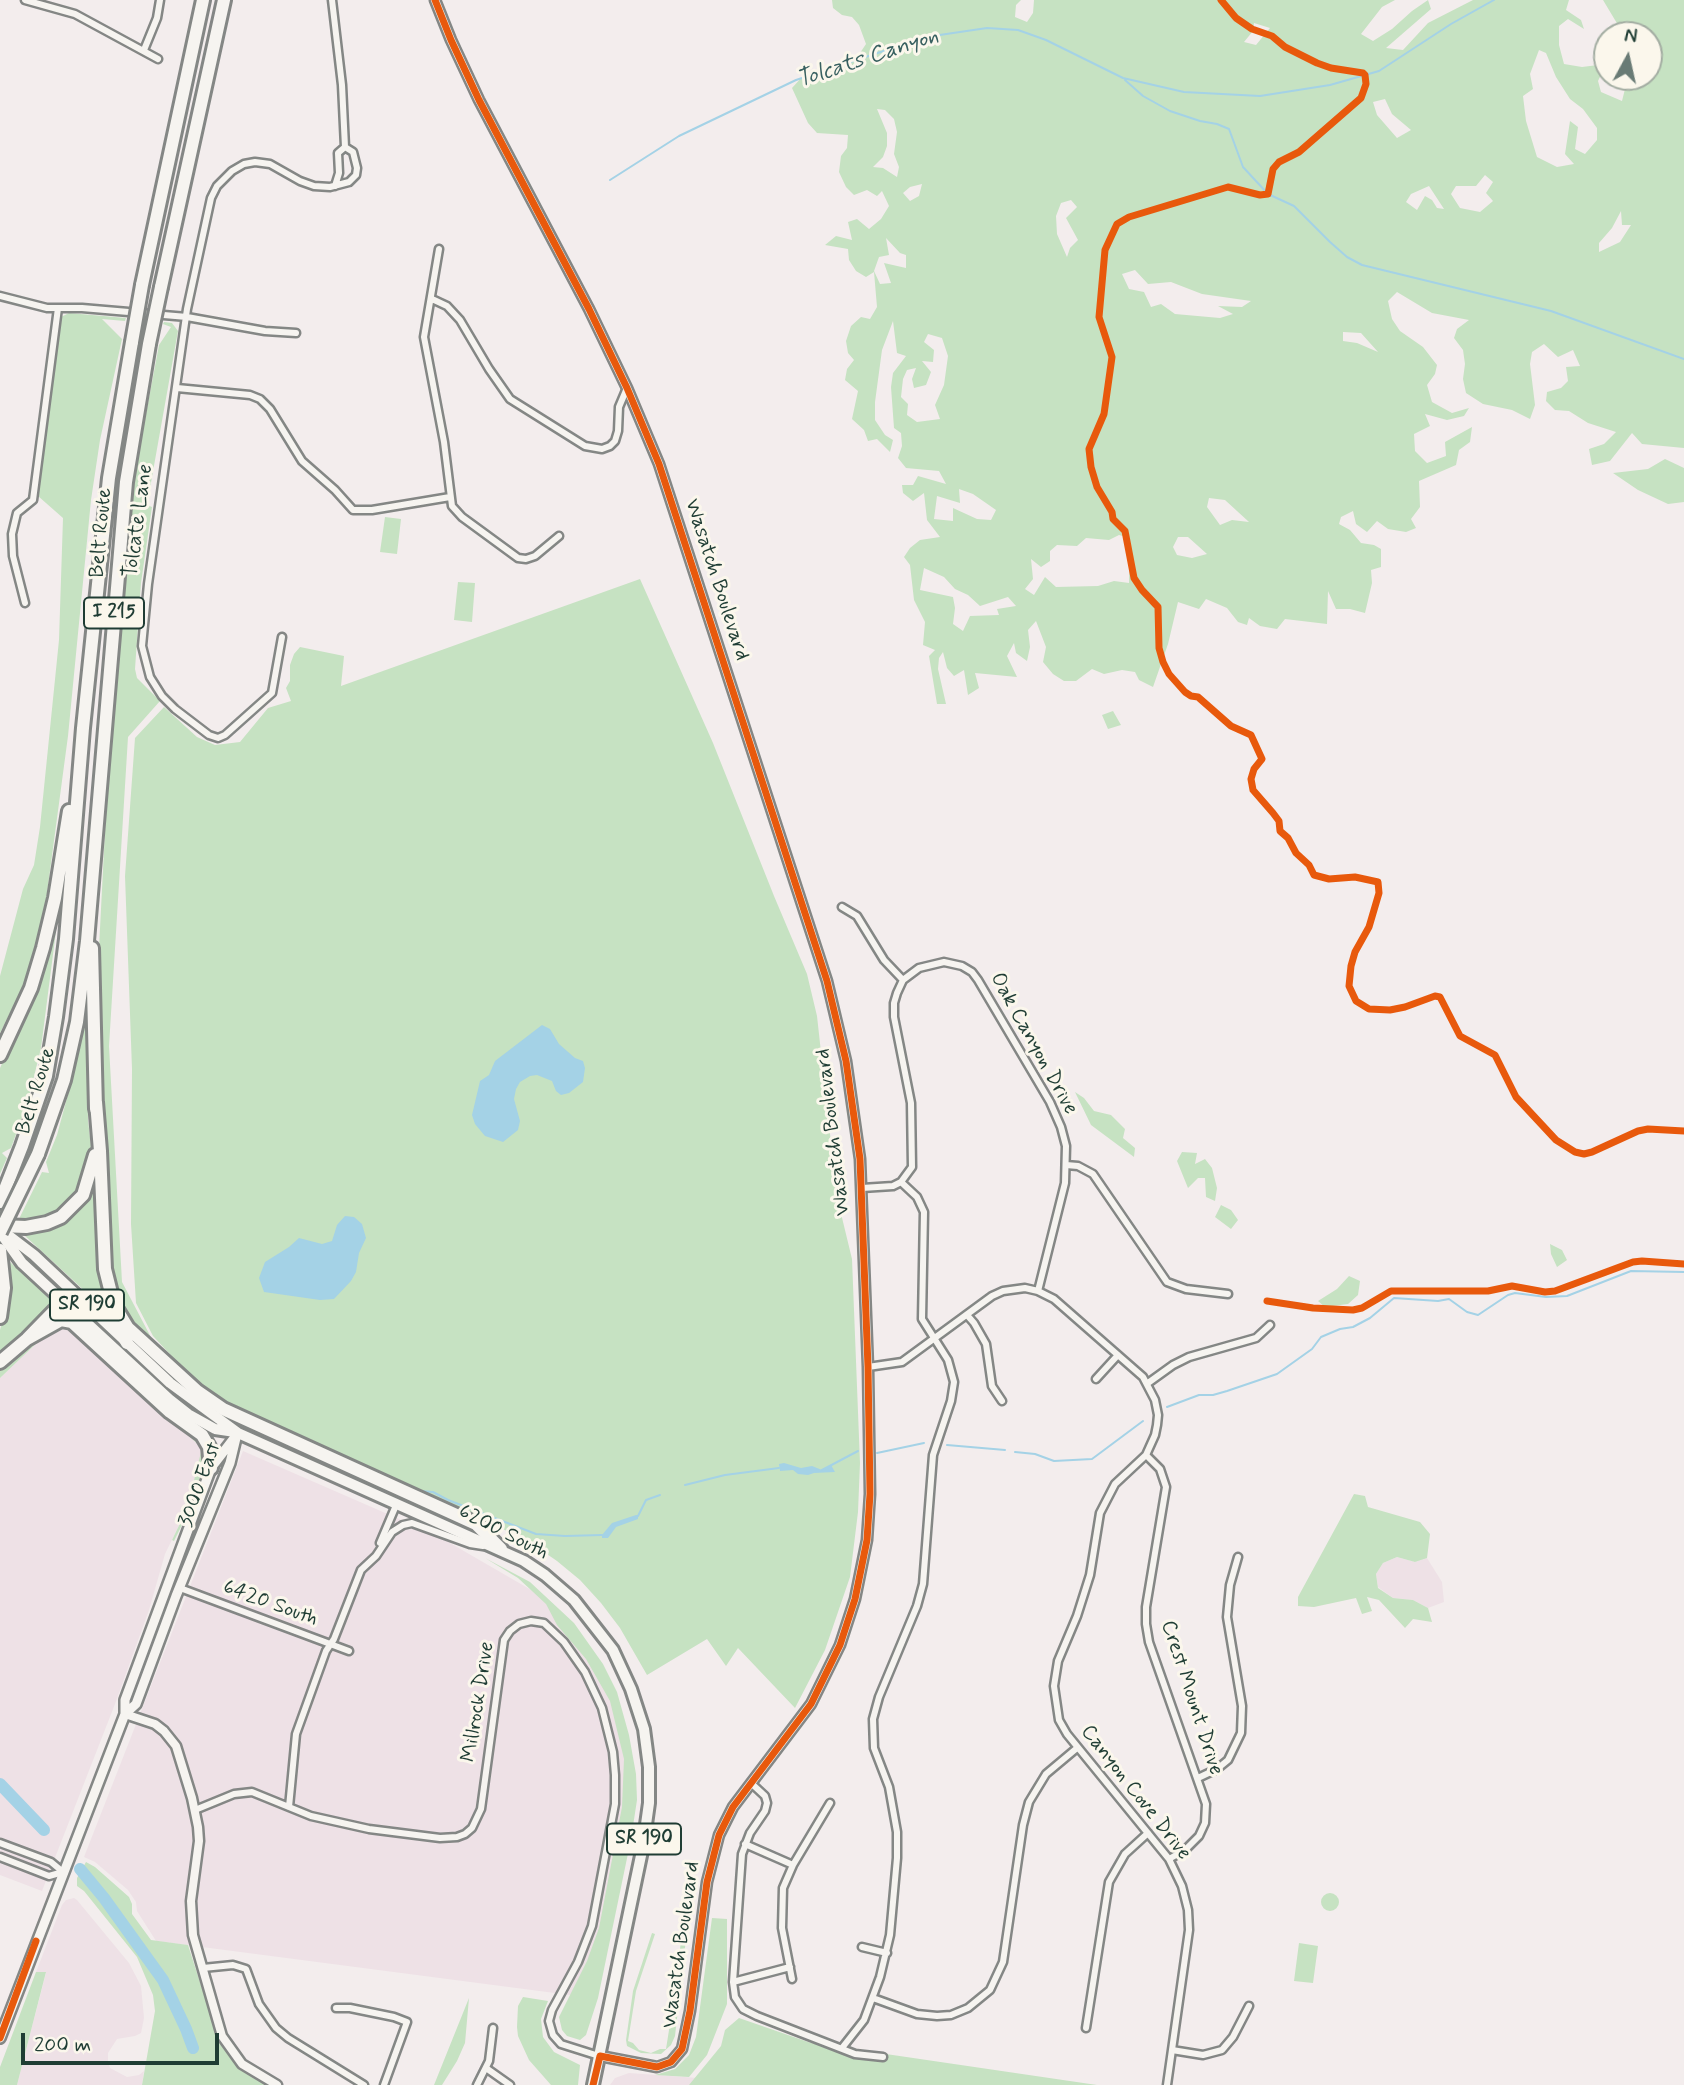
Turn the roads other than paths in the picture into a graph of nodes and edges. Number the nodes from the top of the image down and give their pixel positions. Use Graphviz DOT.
graph roads {
  1 [pos="25,0"];
  2 [pos="160,0"];
  3 [pos="203,0"];
  4 [pos="224,0"];
  5 [pos="332,0"];
  6 [pos="435,0"];
  7 [pos="144,50"];
  8 [pos="158,59"];
  9 [pos="345,147"];
  10 [pos="335,186"];
  11 [pos="439,250"];
  12 [pos="0,296"];
  13 [pos="432,299"];
  14 [pos="58,309"];
  15 [pos="187,317"];
  16 [pos="296,333"];
  17 [pos="177,388"];
  18 [pos="627,388"];
  19 [pos="450,497"];
  20 [pos="559,536"];
  21 [pos="25,603"];
  22 [pos="282,637"];
  23 [pos="83,728"];
  24 [pos="92,883"];
  25 [pos="842,906"];
  26 [pos="903,980"];
  27 [pos="31,988"];
  28 [pos="0,1036"];
  29 [pos="0,1055"];
  30 [pos="96,1102"];
  31 [pos="1066,1165"];
  32 [pos="901,1182"];
  33 [pos="862,1188"];
  34 [pos="0,1202"];
  35 [pos="0,1230"];
  36 [pos="0,1250"];
  37 [pos="105,1269"];
  38 [pos="1038,1291"];
  39 [pos="1228,1294"];
  40 [pos="63,1302"];
  41 [pos="967,1315"];
  42 [pos="0,1317"];
  43 [pos="1269,1325"];
  44 [pos="27,1339"];
  45 [pos="934,1339"];
  46 [pos="127,1343"];
  47 [pos="1118,1355"];
  48 [pos="0,1362"];
  49 [pos="869,1367"];
  50 [pos="1097,1380"];
  51 [pos="1148,1383"];
  52 [pos="1002,1401"];
  53 [pos="188,1414"];
  54 [pos="238,1433"];
  55 [pos="1146,1455"];
  56 [pos="211,1468"];
  57 [pos="397,1503"];
  58 [pos="501,1549"];
  59 [pos="376,1556"];
  60 [pos="1238,1557"];
  61 [pos="180,1588"];
  62 [pos="330,1644"];
  63 [pos="349,1651"];
  64 [pos="125,1714"];
  65 [pos="1077,1748"];
  66 [pos="1198,1777"];
  67 [pos="751,1783"];
  68 [pos="830,1803"];
  69 [pos="289,1807"];
  70 [pos="195,1810"];
  71 [pos="1148,1833"];
  72 [pos="0,1843"];
  73 [pos="745,1844"];
  74 [pos="0,1857"];
  75 [pos="1168,1859"];
  76 [pos="793,1865"];
  77 [pos="64,1872"];
  78 [pos="862,1947"];
  79 [pos="887,1953"];
  80 [pos="790,1967"];
  81 [pos="203,1968"];
  82 [pos="792,1979"];
  83 [pos="733,1982"];
  84 [pos="873,1998"];
  85 [pos="1249,2006"];
  86 [pos="336,2008"];
  87 [pos="494,2028"];
  88 [pos="1086,2028"];
  89 [pos="0,2038"];
  90 [pos="842,2048"];
  91 [pos="1172,2050"];
  92 [pos="600,2056"];
  93 [pos="883,2057"];
  94 [pos="486,2068"];
  95 [pos="277,2085"];
  96 [pos="365,2085"];
  97 [pos="384,2085"];
  98 [pos="477,2085"];
  99 [pos="510,2085"];
  100 [pos="593,2085"];
  101 [pos="1167,2085"];
  1 -- 7 [label="street"];
  2 -- 7 [label="street"];
  3 -- 23 [label="highway, Belt Route / I 215, bridge"];
  4 -- 24 [label="highway, Belt Route / I 215, bridge"];
  5 -- 9 [label="street"];
  6 -- 18 [label="street, Wasatch Boulevard"];
  7 -- 8 [label="street"];
  9 -- 10 [label="street"];
  9 -- 10 [label="street"];
  10 -- 15 [label="street, Tolcate Lane"];
  11 -- 13 [label="street"];
  12 -- 14 [label="street"];
  13 -- 18 [label="street"];
  13 -- 19 [label="street"];
  14 -- 15 [label="street"];
  14 -- 21 [label="street"];
  15 -- 16 [label="street"];
  15 -- 17 [label="street, Tolcate Lane"];
  17 -- 19 [label="street"];
  17 -- 22 [label="street, Tolcate Lane"];
  18 -- 33 [label="street, Wasatch Boulevard"];
  19 -- 20 [label="street"];
  23 -- 27 [label="highway"];
  23 -- 34 [label="highway, Belt Route / I 215"];
  24 -- 30 [label="highway"];
  24 -- 35 [label="highway, Belt Route / I 215, bridge"];
  25 -- 26 [label="street"];
  26 -- 31 [label="street, Oak Canyon Drive"];
  26 -- 32 [label="street"];
  27 -- 28 [label="highway"];
  27 -- 29 [label="highway"];
  30 -- 35 [label="highway"];
  30 -- 37 [label="highway"];
  31 -- 38 [label="street, Oak Canyon Drive"];
  31 -- 39 [label="street"];
  32 -- 33 [label="street"];
  32 -- 45 [label="street"];
  33 -- 49 [label="street, Wasatch Boulevard"];
  35 -- 40 [label="main road, 6200 South / SR 190"];
  35 -- 46 [label="main road, 6200 South / SR 190"];
  36 -- 42 [label="highway"];
  37 -- 46 [label="highway"];
  37 -- 58 [label="highway"];
  38 -- 41 [label="street"];
  38 -- 47 [label="street"];
  40 -- 44 [label="highway"];
  40 -- 53 [label="main road, 6200 South / SR 190"];
  41 -- 45 [label="street"];
  41 -- 52 [label="street"];
  43 -- 51 [label="street"];
  44 -- 48 [label="highway"];
  44 -- 56 [label="highway"];
  45 -- 49 [label="street"];
  45 -- 79 [label="street"];
  46 -- 54 [label="main road, 6200 South / SR 190"];
  47 -- 50 [label="street"];
  47 -- 51 [label="street"];
  49 -- 67 [label="street, Wasatch Boulevard"];
  51 -- 55 [label="street, Canyon Cove Drive"];
  53 -- 54 [label="main road, 6200 South / SR 190"];
  53 -- 56 [label="main road"];
  54 -- 56 [label="main road, 3000 East"];
  54 -- 57 [label="main road, 6200 South / SR 190"];
  54 -- 61 [label="main road, 3000 East"];
  55 -- 65 [label="street, Canyon Cove Drive"];
  55 -- 66 [label="street, Crest Mount Drive"];
  56 -- 64 [label="main road, 3000 East"];
  57 -- 58 [label="main road, 6200 South / SR 190"];
  57 -- 59 [label="street"];
  58 -- 59 [label="street"];
  58 -- 92 [label="main road, 6200 South / SR 190"];
  59 -- 62 [label="street"];
  60 -- 66 [label="street"];
  61 -- 62 [label="street, 6420 South"];
  61 -- 64 [label="main road, 3000 East"];
  62 -- 63 [label="street, 6420 South"];
  62 -- 69 [label="street"];
  64 -- 70 [label="street"];
  64 -- 77 [label="main road, 3000 East"];
  65 -- 71 [label="street, Canyon Cove Drive"];
  65 -- 84 [label="street"];
  66 -- 75 [label="street, Crest Mount Drive"];
  67 -- 73 [label="street"];
  67 -- 92 [label="street, Wasatch Boulevard"];
  68 -- 76 [label="street"];
  69 -- 70 [label="street"];
  69 -- 92 [label="street, Millrock Drive"];
  70 -- 81 [label="street"];
  71 -- 75 [label="street, Canyon Cove Drive"];
  71 -- 88 [label="street"];
  72 -- 77 [label="street"];
  73 -- 76 [label="street"];
  73 -- 83 [label="street"];
  74 -- 77 [label="street"];
  75 -- 91 [label="street, Canyon Cove Drive"];
  76 -- 80 [label="street"];
  77 -- 89 [label="main road, 3000 East"];
  78 -- 79 [label="street"];
  79 -- 84 [label="street"];
  80 -- 82 [label="street"];
  80 -- 83 [label="street"];
  81 -- 95 [label="street"];
  81 -- 96 [label="street"];
  83 -- 90 [label="street"];
  84 -- 90 [label="street"];
  85 -- 91 [label="street"];
  86 -- 97 [label="street"];
  87 -- 94 [label="street"];
  90 -- 93 [label="street"];
  91 -- 101 [label="street, Canyon Cove Drive"];
  92 -- 100 [label="main road, SR 190"];
  94 -- 98 [label="street"];
  94 -- 99 [label="street"];
}
